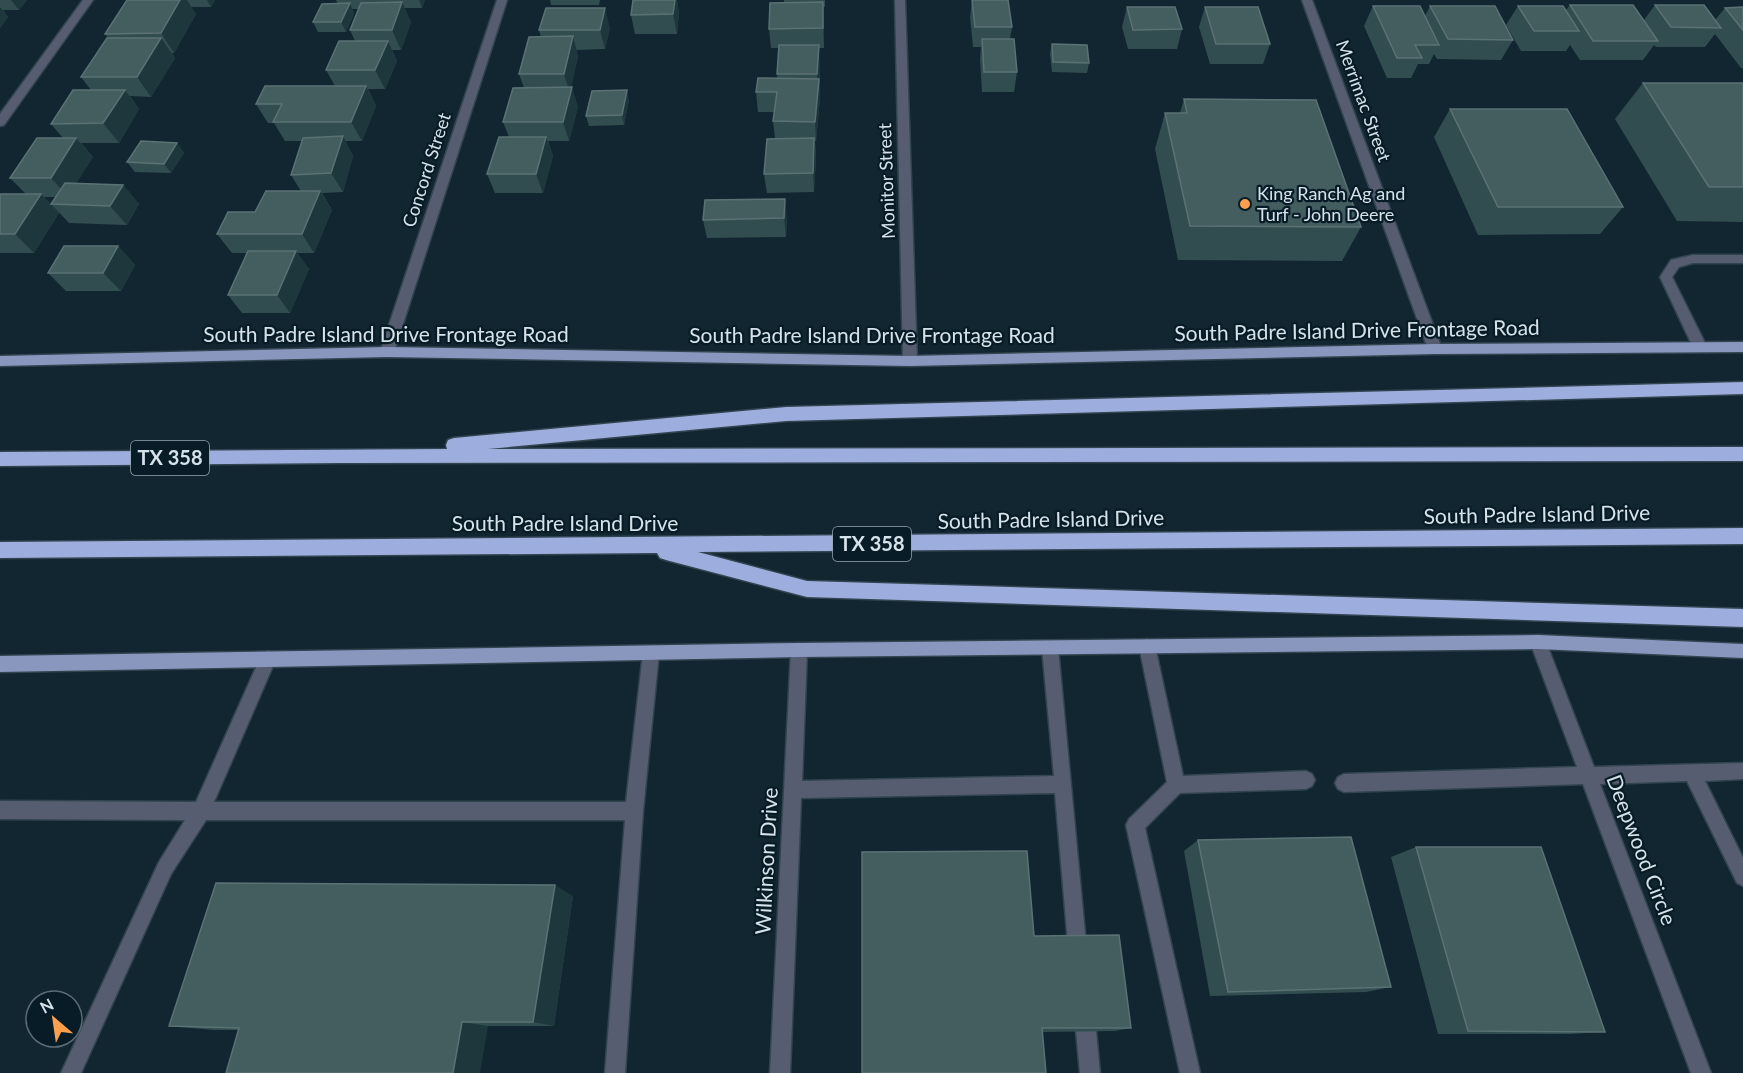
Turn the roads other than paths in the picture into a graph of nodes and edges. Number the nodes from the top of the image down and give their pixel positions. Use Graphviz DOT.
graph roads {
  1 [pos="88,0"];
  2 [pos="502,0"];
  3 [pos="900,0"];
  4 [pos="1307,0"];
  5 [pos="0,122"];
  6 [pos="1743,259"];
  7 [pos="1743,347"];
  8 [pos="1700,348"];
  9 [pos="1435,349"];
  10 [pos="387,352"];
  11 [pos="0,361"];
  12 [pos="910,361"];
  13 [pos="1743,388"];
  14 [pos="1743,454"];
  15 [pos="341,456"];
  16 [pos="0,459"];
  17 [pos="1743,536"];
  18 [pos="642,546"];
  19 [pos="0,550"];
  20 [pos="1743,618"];
  21 [pos="1538,642"];
  22 [pos="1147,646"];
  23 [pos="1050,648"];
  24 [pos="799,650"];
  25 [pos="1743,651"];
  26 [pos="651,653"];
  27 [pos="268,659"];
  28 [pos="0,664"];
  29 [pos="1743,771"];
  30 [pos="1692,773"];
  31 [pos="1589,776"];
  32 [pos="1306,780"];
  33 [pos="1344,783"];
  34 [pos="1063,784"];
  35 [pos="1176,785"];
  36 [pos="793,790"];
  37 [pos="0,810"];
  38 [pos="201,811"];
  39 [pos="634,811"];
  40 [pos="1743,878"];
  41 [pos="1077,944"];
  42 [pos="1086,1031"];
  43 [pos="71,1073"];
  44 [pos="615,1073"];
  45 [pos="780,1073"];
  46 [pos="1090,1073"];
  47 [pos="1190,1073"];
  48 [pos="1701,1073"];
  1 -- 5 [label="street"];
  2 -- 10 [label="street, Concord Street"];
  3 -- 12 [label="street, Monitor Street"];
  4 -- 9 [label="street, Merrimac Street"];
  6 -- 8 [label="street"];
  7 -- 8 [label="main road, South Padre Island Drive Frontage Road"];
  8 -- 9 [label="main road, South Padre Island Drive Frontage Road"];
  9 -- 12 [label="main road, South Padre Island Drive Frontage Road"];
  10 -- 11 [label="main road, South Padre Island Drive Frontage Road"];
  10 -- 12 [label="main road, South Padre Island Drive Frontage Road"];
  13 -- 15 [label="highway"];
  14 -- 15 [label="highway, TX 358"];
  15 -- 16 [label="highway, TX 358"];
  17 -- 18 [label="highway, South Padre Island Drive / TX 358"];
  18 -- 19 [label="highway, South Padre Island Drive / TX 358"];
  18 -- 20 [label="highway"];
  21 -- 22 [label="main road"];
  21 -- 25 [label="main road"];
  21 -- 31 [label="street, Deepwood Circle"];
  22 -- 23 [label="main road"];
  22 -- 35 [label="street"];
  23 -- 24 [label="main road"];
  23 -- 34 [label="street"];
  24 -- 26 [label="main road"];
  24 -- 36 [label="street, Wilkinson Drive"];
  26 -- 27 [label="main road"];
  26 -- 39 [label="street"];
  27 -- 28 [label="main road"];
  27 -- 38 [label="street"];
  29 -- 30 [label="street"];
  30 -- 31 [label="street"];
  30 -- 40 [label="street"];
  31 -- 33 [label="street"];
  31 -- 48 [label="street, Deepwood Circle"];
  32 -- 35 [label="street"];
  34 -- 36 [label="street"];
  34 -- 41 [label="street"];
  35 -- 47 [label="street"];
  36 -- 45 [label="street, Wilkinson Drive"];
  37 -- 38 [label="street"];
  38 -- 39 [label="street"];
  38 -- 43 [label="street"];
  39 -- 44 [label="street"];
  42 -- 46 [label="street"];
}
